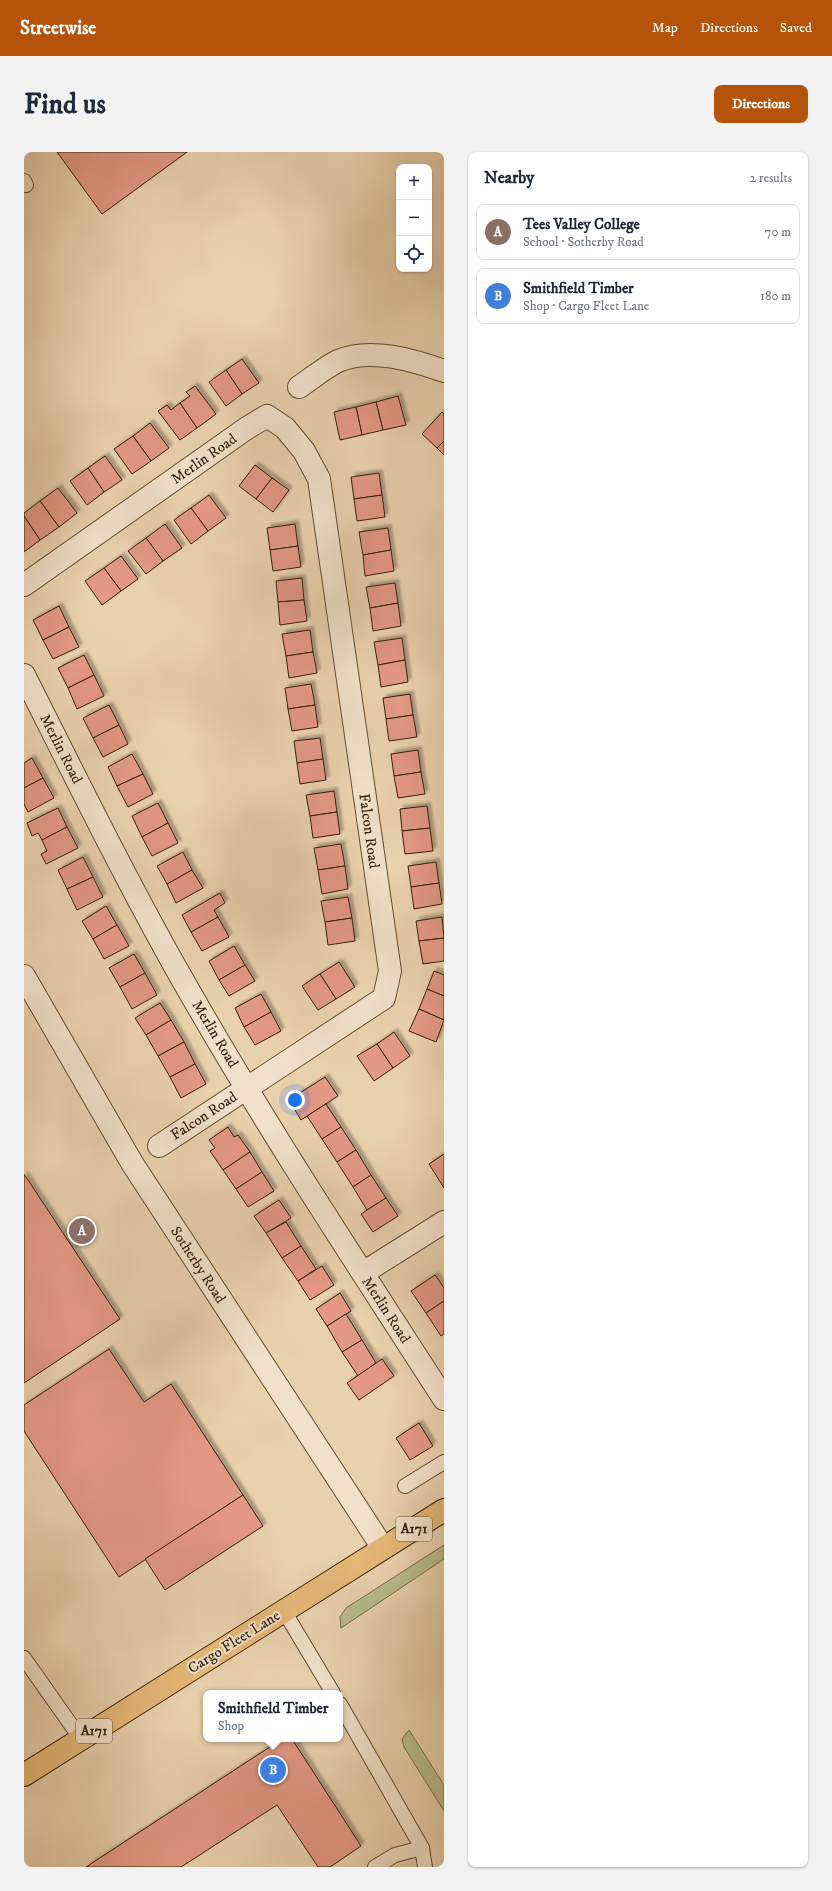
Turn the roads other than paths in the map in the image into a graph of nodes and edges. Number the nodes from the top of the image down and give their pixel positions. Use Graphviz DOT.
graph roads {
  1 [pos="444,371"];
  2 [pos="299,387"];
  3 [pos="267,416"];
  4 [pos="24,585"];
  5 [pos="24,675"];
  6 [pos="24,976"];
  7 [pos="247,1088"];
  8 [pos="159,1146"];
  9 [pos="444,1222"];
  10 [pos="363,1273"];
  11 [pos="444,1399"];
  12 [pos="444,1462"];
  13 [pos="406,1486"];
  14 [pos="444,1510"];
  15 [pos="383,1548"];
  16 [pos="284,1611"];
  17 [pos="24,1658"];
  18 [pos="331,1690"];
  19 [pos="343,1709"];
  20 [pos="81,1739"];
  21 [pos="24,1776"];
  22 [pos="422,1848"];
  23 [pos="375,1867"];
  24 [pos="426,1867"];
  1 -- 2 [label="street"];
  3 -- 4 [label="street, Merlin Road"];
  3 -- 7 [label="street, Falcon Road"];
  5 -- 7 [label="street, Merlin Road"];
  6 -- 15 [label="street, Sotherby Road"];
  7 -- 8 [label="street, Falcon Road"];
  7 -- 10 [label="street, Merlin Road"];
  9 -- 10 [label="street"];
  10 -- 11 [label="street, Merlin Road"];
  12 -- 13 [label="lane"];
  14 -- 15 [label="main road, Cargo Fleet Lane / A171"];
  15 -- 16 [label="main road, Cargo Fleet Lane / A171"];
  16 -- 18 [label="lane"];
  16 -- 20 [label="main road, Cargo Fleet Lane / A171"];
  17 -- 20 [label="lane"];
  19 -- 22 [label="lane"];
  20 -- 21 [label="main road, Cargo Fleet Lane / A171"];
  22 -- 23 [label="lane"];
  22 -- 24 [label="lane"];
}
